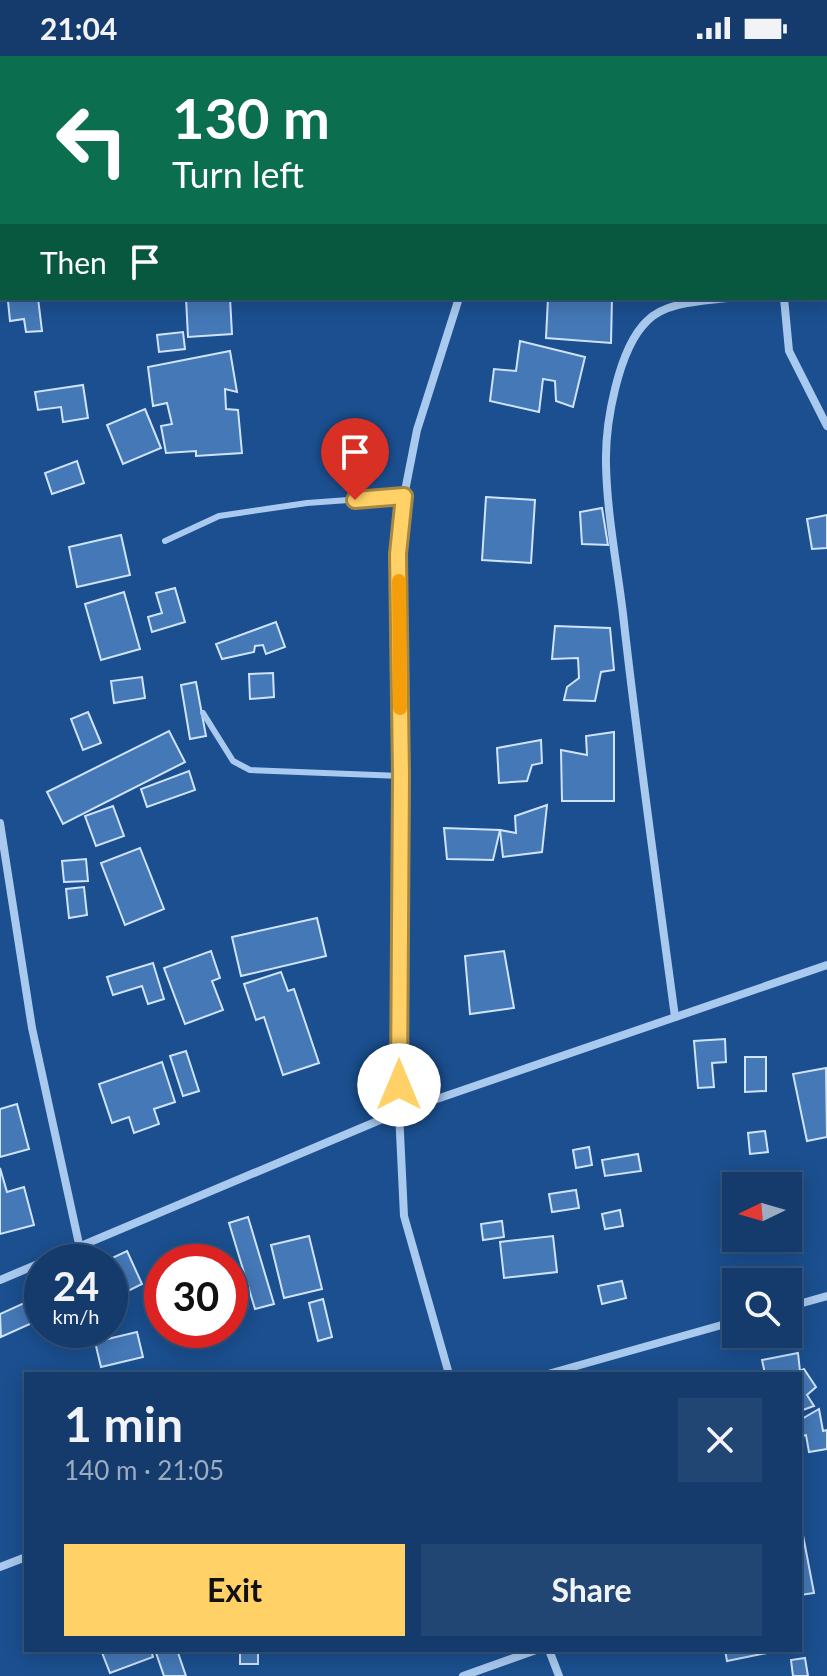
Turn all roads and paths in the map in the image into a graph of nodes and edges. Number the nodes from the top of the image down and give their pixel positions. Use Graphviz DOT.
graph roads {
  1 [pos="458,300"];
  2 [pos="716,300"];
  3 [pos="784,300"];
  4 [pos="827,426"];
  5 [pos="404,496"];
  6 [pos="165,541"];
  7 [pos="203,713"];
  8 [pos="401,776"];
  9 [pos="0,823"];
  10 [pos="827,965"];
  11 [pos="675,1017"];
  12 [pos="399,1112"];
  13 [pos="79,1244"];
  14 [pos="24,1269"];
  15 [pos="0,1280"];
  16 [pos="827,1296"];
  17 [pos="802,1303"];
  18 [pos="722,1325"];
  19 [pos="448,1372"];
  20 [pos="555,1372"];
  21 [pos="24,1558"];
  22 [pos="0,1567"];
  23 [pos="530,1652"];
  24 [pos="550,1652"];
  25 [pos="463,1676"];
  26 [pos="559,1676"];
  1 -- 5 [label="street"];
  2 -- 11 [label="street"];
  3 -- 4 [label="street"];
  5 -- 6 [label="lane"];
  5 -- 8 [label="street"];
  7 -- 8 [label="lane"];
  8 -- 12 [label="street"];
  9 -- 13 [label="street"];
  10 -- 11 [label="street"];
  11 -- 12 [label="street"];
  12 -- 13 [label="street"];
  12 -- 19 [label="street"];
  14 -- 15 [label="street"];
  16 -- 17 [label="street"];
  18 -- 20 [label="street"];
  21 -- 22 [label="street"];
  23 -- 25 [label="street"];
  24 -- 26 [label="street"];
}
